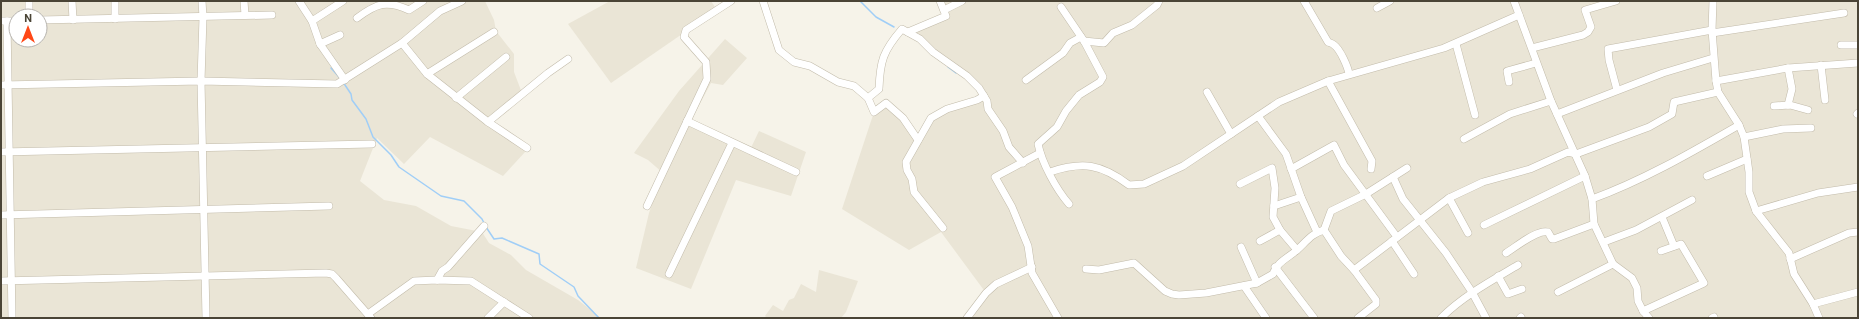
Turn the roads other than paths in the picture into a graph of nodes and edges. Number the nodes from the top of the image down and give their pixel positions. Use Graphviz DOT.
graph roads {
  1 [pos="72,1"];
  2 [pos="115,1"];
  3 [pos="202,1"];
  4 [pos="244,1"];
  5 [pos="343,1"];
  6 [pos="423,1"];
  7 [pos="462,1"];
  8 [pos="731,1"];
  9 [pos="763,1"];
  10 [pos="940,1"];
  11 [pos="962,1"];
  12 [pos="1159,1"];
  13 [pos="1304,1"];
  14 [pos="1390,1"];
  15 [pos="1514,1"];
  16 [pos="1616,1"];
  17 [pos="1713,1"];
  18 [pos="301,2"];
  19 [pos="1061,7"];
  20 [pos="1377,8"];
  21 [pos="944,10"];
  22 [pos="1844,14"];
  23 [pos="245,15"];
  24 [pos="272,15"];
  25 [pos="1519,15"];
  26 [pos="203,17"];
  27 [pos="358,18"];
  28 [pos="116,19"];
  29 [pos="48,20"];
  30 [pos="73,20"];
  31 [pos="4,21"];
  32 [pos="312,21"];
  33 [pos="1712,31"];
  34 [pos="494,32"];
  35 [pos="908,32"];
  36 [pos="340,35"];
  37 [pos="1083,39"];
  38 [pos="402,43"];
  39 [pos="320,44"];
  40 [pos="1456,44"];
  41 [pos="1841,45"];
  42 [pos="1858,45"];
  43 [pos="1532,48"];
  44 [pos="506,57"];
  45 [pos="1713,58"];
  46 [pos="568,59"];
  47 [pos="1536,63"];
  48 [pos="1858,63"];
  49 [pos="1821,65"];
  50 [pos="1788,68"];
  51 [pos="427,74"];
  52 [pos="1349,74"];
  53 [pos="345,80"];
  54 [pos="1026,80"];
  55 [pos="201,81"];
  56 [pos="1328,81"];
  57 [pos="1716,81"];
  58 [pos="1510,82"];
  59 [pos="1,85"];
  60 [pos="9,85"];
  61 [pos="1617,90"];
  62 [pos="1207,92"];
  63 [pos="1718,92"];
  64 [pos="984,96"];
  65 [pos="456,98"];
  66 [pos="868,98"];
  67 [pos="1825,100"];
  68 [pos="1551,101"];
  69 [pos="1788,105"];
  70 [pos="1774,106"];
  71 [pos="1808,110"];
  72 [pos="1557,114"];
  73 [pos="1475,115"];
  74 [pos="1258,116"];
  75 [pos="687,121"];
  76 [pos="488,122"];
  77 [pos="1739,125"];
  78 [pos="1811,128"];
  79 [pos="1231,134"];
  80 [pos="1744,137"];
  81 [pos="1464,139"];
  82 [pos="918,140"];
  83 [pos="732,143"];
  84 [pos="372,144"];
  85 [pos="202,148"];
  86 [pos="527,148"];
  87 [pos="1,152"];
  88 [pos="10,152"];
  89 [pos="1040,153"];
  90 [pos="1576,154"];
  91 [pos="1747,159"];
  92 [pos="1023,163"];
  93 [pos="1407,168"];
  94 [pos="1371,169"];
  95 [pos="1291,170"];
  96 [pos="796,172"];
  97 [pos="1050,172"];
  98 [pos="1585,176"];
  99 [pos="1707,176"];
  100 [pos="1393,177"];
  101 [pos="1240,184"];
  102 [pos="1858,187"];
  103 [pos="1366,194"];
  104 [pos="1300,196"];
  105 [pos="1448,198"];
  106 [pos="1592,199"];
  107 [pos="1692,200"];
  108 [pos="1069,204"];
  109 [pos="329,206"];
  110 [pos="647,206"];
  111 [pos="1274,206"];
  112 [pos="203,209"];
  113 [pos="1756,211"];
  114 [pos="11,214"];
  115 [pos="1,215"];
  116 [pos="1662,217"];
  117 [pos="1421,221"];
  118 [pos="1594,224"];
  119 [pos="1484,225"];
  120 [pos="484,226"];
  121 [pos="943,228"];
  122 [pos="1280,230"];
  123 [pos="1321,231"];
  124 [pos="1858,232"];
  125 [pos="1468,233"];
  126 [pos="1394,239"];
  127 [pos="1260,241"];
  128 [pos="1604,242"];
  129 [pos="1241,246"];
  130 [pos="1674,246"];
  131 [pos="1297,250"];
  132 [pos="1661,251"];
  133 [pos="1506,253"];
  134 [pos="1790,260"];
  135 [pos="1613,264"];
  136 [pos="1518,265"];
  137 [pos="1275,266"];
  138 [pos="1032,267"];
  139 [pos="1086,269"];
  140 [pos="1354,270"];
  141 [pos="669,274"];
  142 [pos="1414,274"];
  143 [pos="205,276"];
  144 [pos="1498,276"];
  145 [pos="436,280"];
  146 [pos="1,281"];
  147 [pos="12,281"];
  148 [pos="1257,283"];
  149 [pos="1244,286"];
  150 [pos="1522,290"];
  151 [pos="1472,292"];
  152 [pos="1558,292"];
  153 [pos="1858,292"];
  154 [pos="504,302"];
  155 [pos="1813,304"];
  156 [pos="1643,311"];
  157 [pos="370,316"];
  158 [pos="1267,317"];
  159 [pos="12,318"];
  160 [pos="206,318"];
  161 [pos="488,318"];
  162 [pos="529,318"];
  163 [pos="967,318"];
  164 [pos="1058,318"];
  165 [pos="1314,318"];
  166 [pos="1358,318"];
  167 [pos="1441,318"];
  168 [pos="1486,318"];
  169 [pos="1649,318"];
  170 [pos="1819,318"];
  1 -- 30 [label="street"];
  2 -- 28 [label="street"];
  3 -- 26 [label="street"];
  4 -- 23 [label="street"];
  5 -- 32 [label="street"];
  6 -- 27 [label="street"];
  7 -- 38 [label="street"];
  8 -- 75 [label="street"];
  9 -- 66 [label="street"];
  10 -- 21 [label="street"];
  11 -- 21 [label="street"];
  12 -- 37 [label="street"];
  13 -- 52 [label="street"];
  14 -- 20 [label="street"];
  15 -- 25 [label="street"];
  16 -- 43 [label="street"];
  17 -- 33 [label="street"];
  18 -- 32 [label="street"];
  19 -- 37 [label="street"];
  21 -- 35 [label="street"];
  22 -- 33 [label="street"];
  23 -- 24 [label="street"];
  23 -- 26 [label="street"];
  25 -- 40 [label="street"];
  25 -- 43 [label="street"];
  26 -- 28 [label="street"];
  26 -- 55 [label="street"];
  28 -- 30 [label="street"];
  29 -- 30 [label="street"];
  31 -- 60 [label="street"];
  32 -- 39 [label="street"];
  33 -- 45 [label="street"];
  33 -- 61 [label="street"];
  34 -- 51 [label="street"];
  35 -- 64 [label="street"];
  35 -- 66 [label="street"];
  36 -- 39 [label="street"];
  37 -- 54 [label="street"];
  37 -- 89 [label="street"];
  38 -- 51 [label="street"];
  38 -- 53 [label="street"];
  39 -- 53 [label="street"];
  40 -- 52 [label="street"];
  40 -- 73 [label="street"];
  41 -- 42 [label="street"];
  43 -- 47 [label="street"];
  44 -- 65 [label="street"];
  45 -- 57 [label="street"];
  45 -- 61 [label="street"];
  46 -- 76 [label="street"];
  47 -- 58 [label="street"];
  47 -- 68 [label="street"];
  48 -- 49 [label="street"];
  49 -- 50 [label="street"];
  49 -- 67 [label="street"];
  50 -- 57 [label="street"];
  50 -- 69 [label="street"];
  51 -- 65 [label="street"];
  52 -- 56 [label="street"];
  53 -- 55 [label="street"];
  55 -- 60 [label="street"];
  55 -- 85 [label="street"];
  56 -- 74 [label="street"];
  56 -- 94 [label="street"];
  57 -- 63 [label="street"];
  59 -- 60 [label="street"];
  60 -- 88 [label="street"];
  61 -- 72 [label="street"];
  62 -- 79 [label="street"];
  63 -- 77 [label="street"];
  63 -- 90 [label="street"];
  64 -- 82 [label="street"];
  64 -- 92 [label="street"];
  65 -- 76 [label="street"];
  66 -- 82 [label="street"];
  68 -- 72 [label="street"];
  68 -- 81 [label="street"];
  69 -- 70 [label="street"];
  69 -- 71 [label="street"];
  72 -- 90 [label="street"];
  74 -- 79 [label="street"];
  74 -- 95 [label="street"];
  75 -- 83 [label="street"];
  75 -- 110 [label="street"];
  76 -- 86 [label="street"];
  77 -- 80 [label="street"];
  77 -- 106 [label="street"];
  78 -- 80 [label="street"];
  79 -- 97 [label="street"];
  80 -- 91 [label="street"];
  82 -- 121 [label="street"];
  83 -- 96 [label="street"];
  83 -- 141 [label="street"];
  84 -- 85 [label="street"];
  85 -- 88 [label="street"];
  85 -- 112 [label="street"];
  87 -- 88 [label="street"];
  88 -- 114 [label="street"];
  89 -- 92 [label="street"];
  89 -- 97 [label="street"];
  90 -- 98 [label="street"];
  90 -- 105 [label="street"];
  91 -- 99 [label="street"];
  91 -- 113 [label="street"];
  92 -- 138 [label="street"];
  93 -- 100 [label="street"];
  95 -- 103 [label="street"];
  95 -- 104 [label="street"];
  97 -- 108 [label="street"];
  98 -- 106 [label="street"];
  98 -- 119 [label="street"];
  100 -- 103 [label="street"];
  100 -- 117 [label="street"];
  101 -- 111 [label="street"];
  102 -- 113 [label="street"];
  103 -- 123 [label="street"];
  103 -- 126 [label="street"];
  104 -- 111 [label="street"];
  104 -- 123 [label="street"];
  105 -- 117 [label="street"];
  105 -- 125 [label="street"];
  106 -- 118 [label="street"];
  107 -- 116 [label="street"];
  109 -- 112 [label="street"];
  111 -- 122 [label="street"];
  112 -- 114 [label="street"];
  112 -- 143 [label="street"];
  113 -- 134 [label="street"];
  114 -- 115 [label="street"];
  114 -- 147 [label="street"];
  116 -- 128 [label="street"];
  116 -- 130 [label="street"];
  117 -- 126 [label="street"];
  117 -- 151 [label="street"];
  118 -- 128 [label="street"];
  118 -- 133 [label="street"];
  120 -- 145 [label="street"];
  122 -- 127 [label="street"];
  122 -- 131 [label="street"];
  123 -- 131 [label="street"];
  123 -- 140 [label="street"];
  124 -- 134 [label="street"];
  126 -- 140 [label="street"];
  126 -- 142 [label="street"];
  128 -- 135 [label="street"];
  129 -- 148 [label="street"];
  130 -- 132 [label="street"];
  130 -- 156 [label="street"];
  131 -- 137 [label="street"];
  134 -- 155 [label="street"];
  135 -- 152 [label="street"];
  135 -- 156 [label="street"];
  136 -- 144 [label="street"];
  137 -- 148 [label="street"];
  137 -- 165 [label="street"];
  138 -- 163 [label="street"];
  138 -- 164 [label="street"];
  139 -- 149 [label="street"];
  140 -- 166 [label="street"];
  143 -- 147 [label="street"];
  143 -- 157 [label="street"];
  143 -- 160 [label="street"];
  144 -- 150 [label="street"];
  144 -- 151 [label="street"];
  145 -- 154 [label="street"];
  145 -- 157 [label="street"];
  146 -- 147 [label="street"];
  147 -- 159 [label="street"];
  148 -- 149 [label="street"];
  149 -- 158 [label="street"];
  151 -- 167 [label="street"];
  151 -- 168 [label="street"];
  153 -- 155 [label="street"];
  154 -- 161 [label="street"];
  154 -- 162 [label="street"];
  155 -- 170 [label="street"];
  156 -- 169 [label="street"];
}
